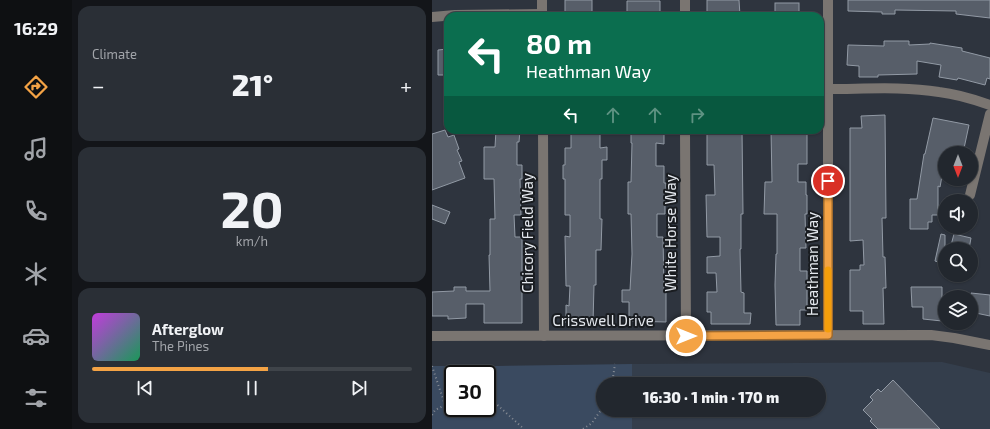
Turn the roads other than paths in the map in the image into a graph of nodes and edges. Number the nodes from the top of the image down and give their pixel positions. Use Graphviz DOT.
graph roads {
  1 [pos="542,0"];
  2 [pos="685,0"];
  3 [pos="828,0"];
  4 [pos="542,12"];
  5 [pos="685,12"];
  6 [pos="444,15"];
  7 [pos="432,17"];
  8 [pos="828,89"];
  9 [pos="990,105"];
  10 [pos="990,114"];
  11 [pos="543,134"];
  12 [pos="685,134"];
  13 [pos="970,194"];
  14 [pos="828,335"];
  15 [pos="432,336"];
  16 [pos="544,336"];
  17 [pos="686,336"];
  18 [pos="990,346"];
  1 -- 4 [label="street"];
  2 -- 5 [label="street"];
  3 -- 8 [label="street, Heathman Way"];
  6 -- 7 [label="street"];
  8 -- 9 [label="street"];
  8 -- 14 [label="street, Heathman Way"];
  10 -- 13 [label="street"];
  11 -- 16 [label="street, Chicory Field Way"];
  12 -- 17 [label="street, White Horse Way"];
  14 -- 17 [label="street, Crisswell Drive"];
  14 -- 18 [label="street, Crisswell Drive"];
  15 -- 16 [label="street, Crisswell Drive"];
  16 -- 17 [label="street, Crisswell Drive"];
}
